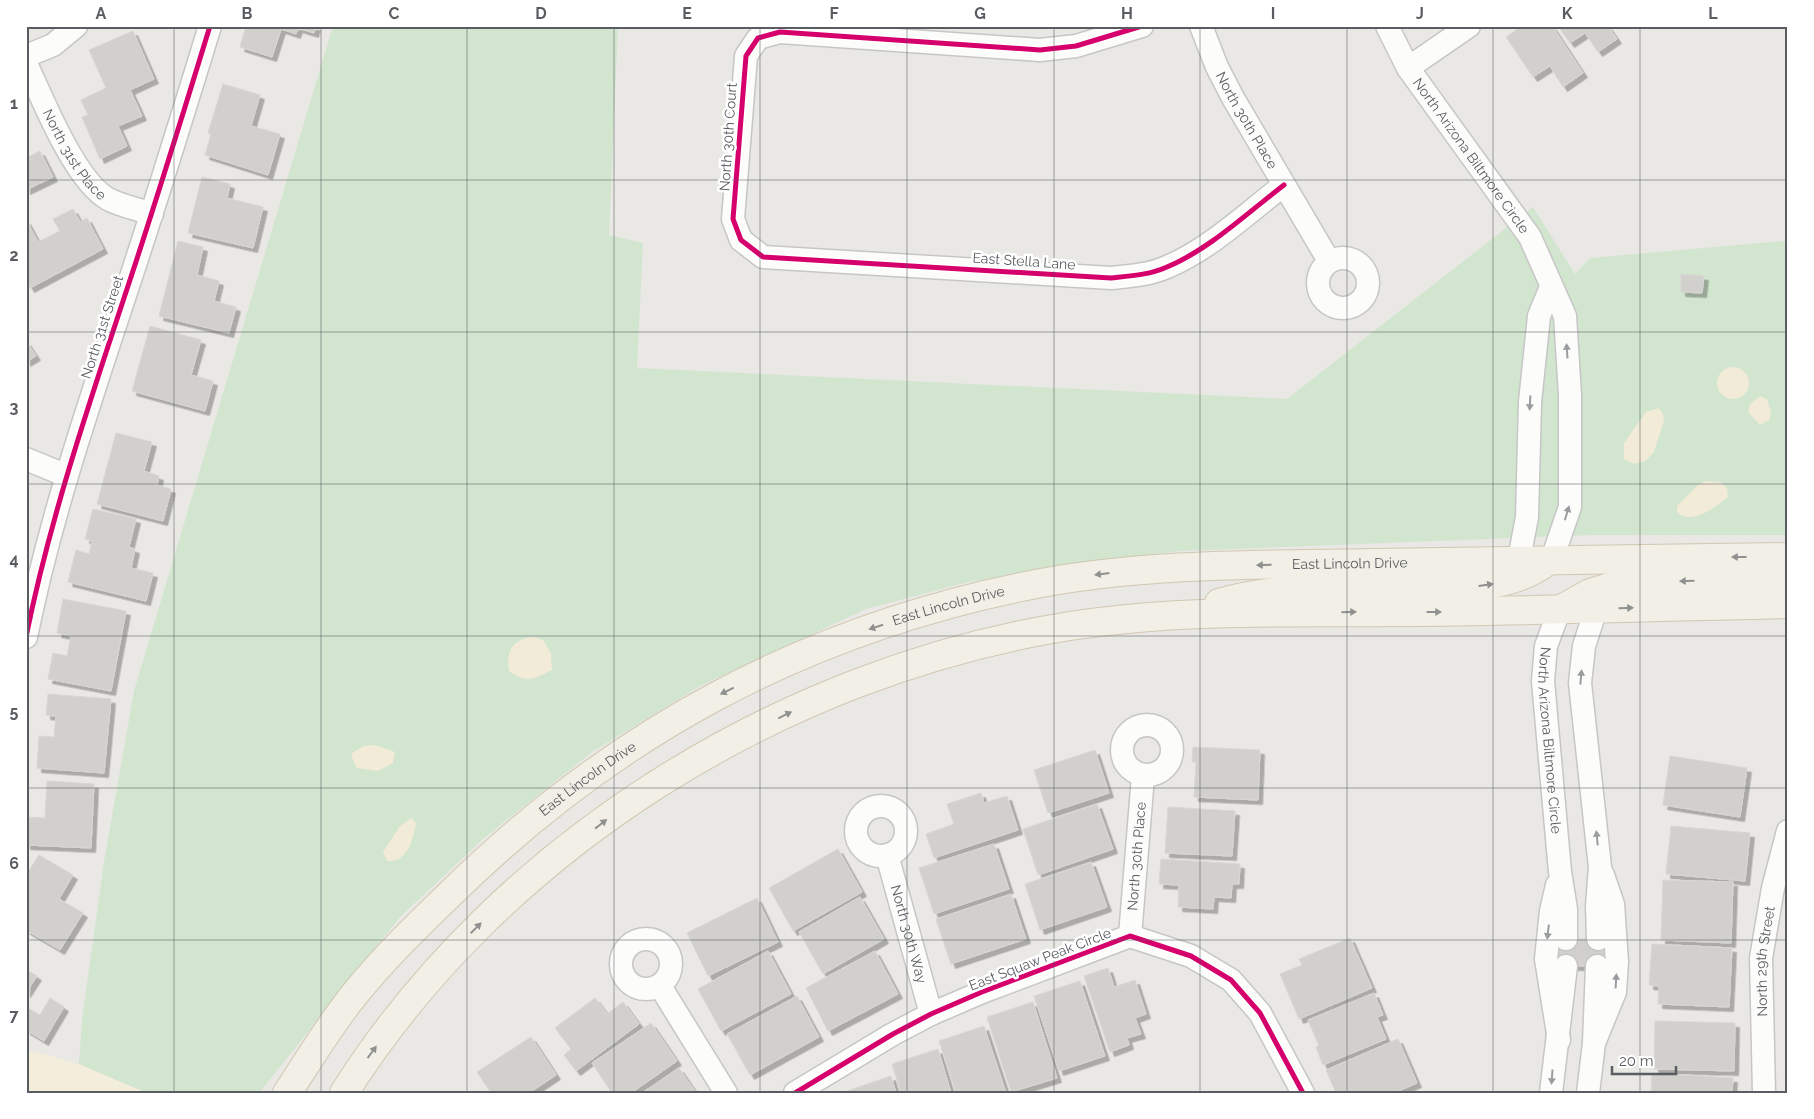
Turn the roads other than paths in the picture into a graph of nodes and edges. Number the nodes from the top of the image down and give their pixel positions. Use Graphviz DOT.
graph roads {
  1 [pos="76,26"];
  2 [pos="210,26"];
  3 [pos="1142,26"];
  4 [pos="1201,26"];
  5 [pos="1387,26"];
  6 [pos="1469,26"];
  7 [pos="26,56"];
  8 [pos="26,63"];
  9 [pos="1408,68"];
  10 [pos="1284,185"];
  11 [pos="152,214"];
  12 [pos="741,240"];
  13 [pos="1329,261"];
  14 [pos="1551,287"];
  15 [pos="26,459"];
  16 [pos="65,475"];
  17 [pos="1788,557"];
  18 [pos="1552,558"];
  19 [pos="1519,560"];
  20 [pos="1788,578"];
  21 [pos="1385,588"];
  22 [pos="1313,589"];
  23 [pos="1788,604"];
  24 [pos="1596,609"];
  25 [pos="1559,611"];
  26 [pos="26,638"];
  27 [pos="1143,776"];
  28 [pos="1788,831"];
  29 [pos="887,855"];
  30 [pos="1600,867"];
  31 [pos="1560,872"];
  32 [pos="1130,936"];
  33 [pos="1566,939"];
  34 [pos="1598,939"];
  35 [pos="1566,966"];
  36 [pos="1597,966"];
  37 [pos="660,986"];
  38 [pos="931,1014"];
  39 [pos="1559,1040"];
  40 [pos="1594,1043"];
  41 [pos="287,1093"];
  42 [pos="344,1093"];
  43 [pos="726,1093"];
  44 [pos="795,1093"];
  45 [pos="1303,1093"];
  46 [pos="1551,1093"];
  47 [pos="1588,1093"];
  48 [pos="1764,1093"];
  1 -- 7 [label="street"];
  2 -- 11 [label="street, North 31st Street"];
  3 -- 12 [label="street, North 30th Court"];
  4 -- 10 [label="street, North 30th Place"];
  5 -- 9 [label="street, North Arizona Biltmore Circle"];
  6 -- 9 [label="street"];
  8 -- 11 [label="street, North 31st Place"];
  9 -- 14 [label="street, North Arizona Biltmore Circle"];
  10 -- 12 [label="street, East Stella Lane"];
  10 -- 13 [label="street, North 30th Place"];
  11 -- 16 [label="street, North 31st Street"];
  18 -- 14 [label="street, North Arizona Biltmore Circle, one-way"];
  14 -- 19 [label="street, one-way"];
  15 -- 16 [label="street"];
  16 -- 26 [label="street, North 31st Street"];
  17 -- 18 [label="main road, East Lincoln Drive, one-way"];
  18 -- 19 [label="main road, East Lincoln Drive"];
  21 -- 18 [label="main road, one-way"];
  19 -- 21 [label="main road, East Lincoln Drive"];
  20 -- 25 [label="main road, one-way"];
  22 -- 21 [label="main road, East Lincoln Drive, one-way"];
  21 -- 22 [label="main road, East Lincoln Drive"];
  21 -- 25 [label="main road, East Lincoln Drive, one-way"];
  22 -- 41 [label="main road, East Lincoln Drive, one-way"];
  42 -- 22 [label="main road, East Lincoln Drive, one-way"];
  24 -- 23 [label="main road, East Lincoln Drive, one-way"];
  24 -- 25 [label="main road, East Lincoln Drive"];
  30 -- 24 [label="street, North Arizona Biltmore Circle, one-way"];
  25 -- 31 [label="street, North Arizona Biltmore Circle"];
  27 -- 32 [label="street, North 30th Place"];
  28 -- 48 [label="street, North 29th Street"];
  29 -- 38 [label="street, North 30th Way"];
  30 -- 34 [label="street, North Arizona Biltmore Circle"];
  40 -- 30 [label="street, North Arizona Biltmore Circle, one-way"];
  31 -- 33 [label="street, North Arizona Biltmore Circle"];
  31 -- 39 [label="street, North Arizona Biltmore Circle, one-way"];
  32 -- 38 [label="street, East Squaw Peak Circle"];
  32 -- 45 [label="street, East Squaw Peak Circle"];
  35 -- 39 [label="street, North Arizona Biltmore Circle"];
  36 -- 40 [label="street, North Arizona Biltmore Circle"];
  37 -- 43 [label="street"];
  38 -- 44 [label="street, East Squaw Peak Circle"];
  39 -- 46 [label="street, North Arizona Biltmore Circle, one-way"];
  40 -- 47 [label="street, North Arizona Biltmore Circle"];
}
